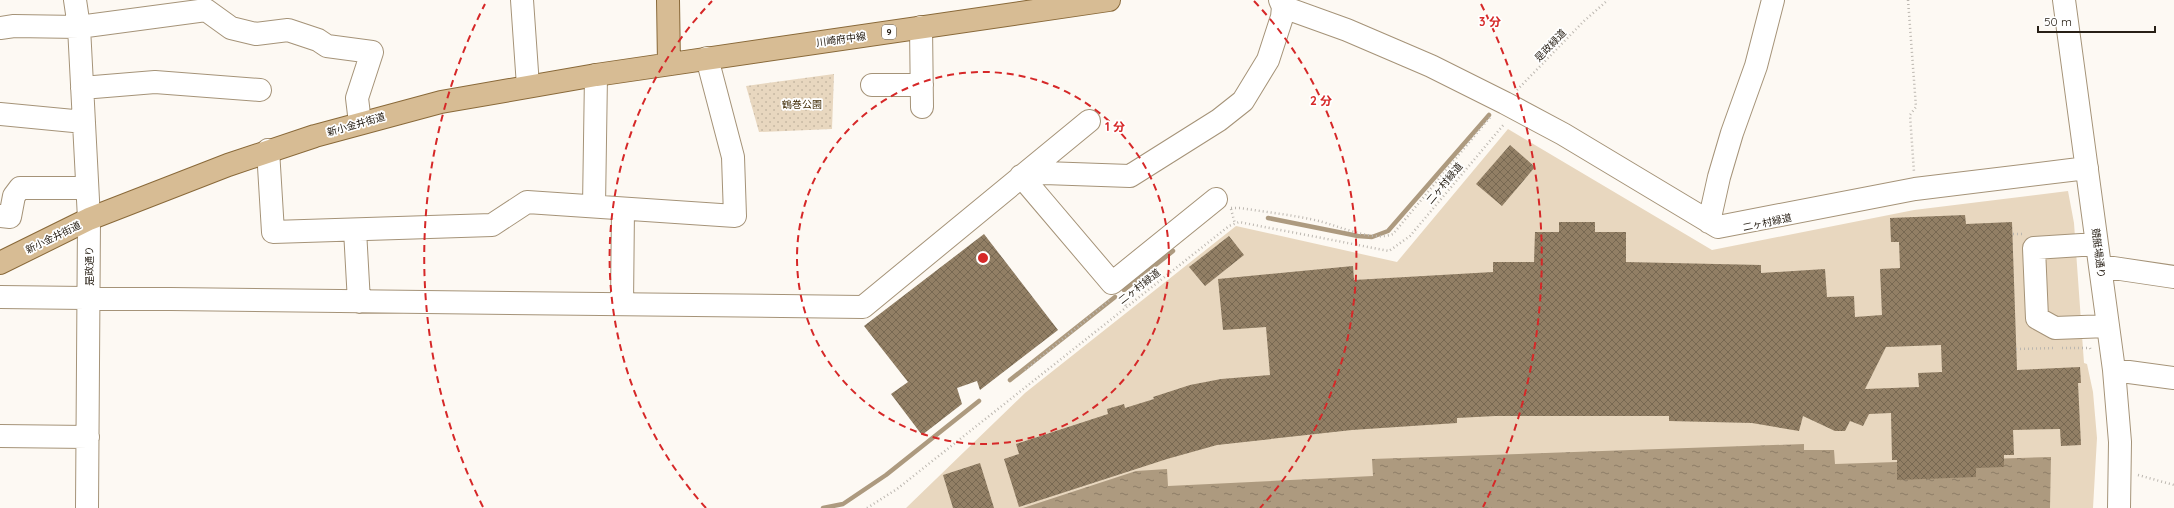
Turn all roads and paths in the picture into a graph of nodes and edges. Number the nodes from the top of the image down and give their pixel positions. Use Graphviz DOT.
graph roads {
  1 [pos="75,0"];
  2 [pos="522,0"];
  3 [pos="668,0"];
  4 [pos="1109,0"];
  5 [pos="1608,0"];
  6 [pos="1773,0"];
  7 [pos="1908,0"];
  8 [pos="2064,0"];
  9 [pos="1281,4"];
  10 [pos="1019,6"];
  11 [pos="0,27"];
  12 [pos="79,27"];
  13 [pos="921,27"];
  14 [pos="707,58"];
  15 [pos="669,64"];
  16 [pos="596,75"];
  17 [pos="872,85"];
  18 [pos="922,85"];
  19 [pos="528,86"];
  20 [pos="82,88"];
  21 [pos="260,90"];
  22 [pos="922,107"];
  23 [pos="1507,111"];
  24 [pos="0,114"];
  25 [pos="1089,121"];
  26 [pos="84,122"];
  27 [pos="360,123"];
  28 [pos="268,150"];
  29 [pos="2087,168"];
  30 [pos="1021,176"];
  31 [pos="87,188"];
  32 [pos="1915,189"];
  33 [pos="594,206"];
  34 [pos="1224,206"];
  35 [pos="623,209"];
  36 [pos="0,216"];
  37 [pos="89,219"];
  38 [pos="1709,222"];
  39 [pos="1235,224"];
  40 [pos="355,230"];
  41 [pos="2097,244"];
  42 [pos="0,263"];
  43 [pos="2100,266"];
  44 [pos="2174,277"];
  45 [pos="0,297"];
  46 [pos="1112,298"];
  47 [pos="88,299"];
  48 [pos="359,302"];
  49 [pos="622,304"];
  50 [pos="2108,326"];
  51 [pos="2016,349"];
  52 [pos="2092,355"];
  53 [pos="1024,370"];
  54 [pos="2114,370"];
  55 [pos="2174,378"];
  56 [pos="0,436"];
  57 [pos="88,437"];
  58 [pos="2120,468"];
  59 [pos="2174,486"];
  60 [pos="87,508"];
  61 [pos="868,508"];
  62 [pos="2120,508"];
  1 -- 12 [label="street, 是政通り"];
  2 -- 19 [label="street"];
  3 -- 15 [label="main road"];
  4 -- 10 [label="main road, 川崎府中線 / 9"];
  5 -- 23 [label="path, 是政緑道"];
  6 -- 38 [label="street"];
  7 -- 32 [label="path"];
  8 -- 29 [label="street, 競艇場通り"];
  9 -- 23 [label="street"];
  9 -- 30 [label="street"];
  10 -- 13 [label="main road, 川崎府中線 / 9"];
  11 -- 12 [label="street"];
  12 -- 20 [label="street, 是政通り"];
  12 -- 27 [label="street"];
  13 -- 14 [label="main road, 川崎府中線 / 9"];
  13 -- 18 [label="street"];
  14 -- 15 [label="main road, 川崎府中線 / 9"];
  14 -- 35 [label="street"];
  15 -- 16 [label="main road, 新小金井街道"];
  16 -- 19 [label="main road, 新小金井街道"];
  16 -- 33 [label="street"];
  17 -- 18 [label="street"];
  18 -- 22 [label="street"];
  19 -- 27 [label="main road, 新小金井街道"];
  20 -- 21 [label="street"];
  20 -- 26 [label="street, 是政通り"];
  23 -- 34 [label="path"];
  23 -- 38 [label="street"];
  23 -- 39 [label="path, 二ヶ村緑道"];
  24 -- 26 [label="street"];
  25 -- 30 [label="street"];
  26 -- 31 [label="street, 是政通り"];
  27 -- 28 [label="main road, 新小金井街道"];
  28 -- 37 [label="main road, 新小金井街道"];
  28 -- 40 [label="street"];
  29 -- 32 [label="street"];
  29 -- 41 [label="street, 競艇場通り"];
  30 -- 34 [label="street"];
  30 -- 49 [label="street"];
  31 -- 36 [label="street"];
  31 -- 37 [label="street, 是政通り"];
  32 -- 38 [label="street"];
  33 -- 35 [label="street"];
  33 -- 40 [label="street"];
  34 -- 39 [label="path"];
  35 -- 49 [label="street"];
  37 -- 42 [label="main road, 新小金井街道"];
  37 -- 47 [label="street, 是政通り"];
  39 -- 61 [label="path, 二ヶ村緑道"];
  40 -- 48 [label="street"];
  41 -- 43 [label="street, 競艇場通り"];
  41 -- 50 [label="street"];
  43 -- 44 [label="street"];
  43 -- 50 [label="street, 競艇場通り"];
  45 -- 47 [label="street"];
  46 -- 53 [label="path"];
  47 -- 48 [label="street"];
  47 -- 57 [label="street, 是政通り"];
  48 -- 49 [label="street"];
  50 -- 54 [label="street, 競艇場通り"];
  51 -- 52 [label="path"];
  54 -- 55 [label="street"];
  54 -- 58 [label="street, 競艇場通り"];
  56 -- 57 [label="street"];
  57 -- 60 [label="street, 是政通り"];
  58 -- 59 [label="path"];
  58 -- 62 [label="street, 競艇場通り"];
}
